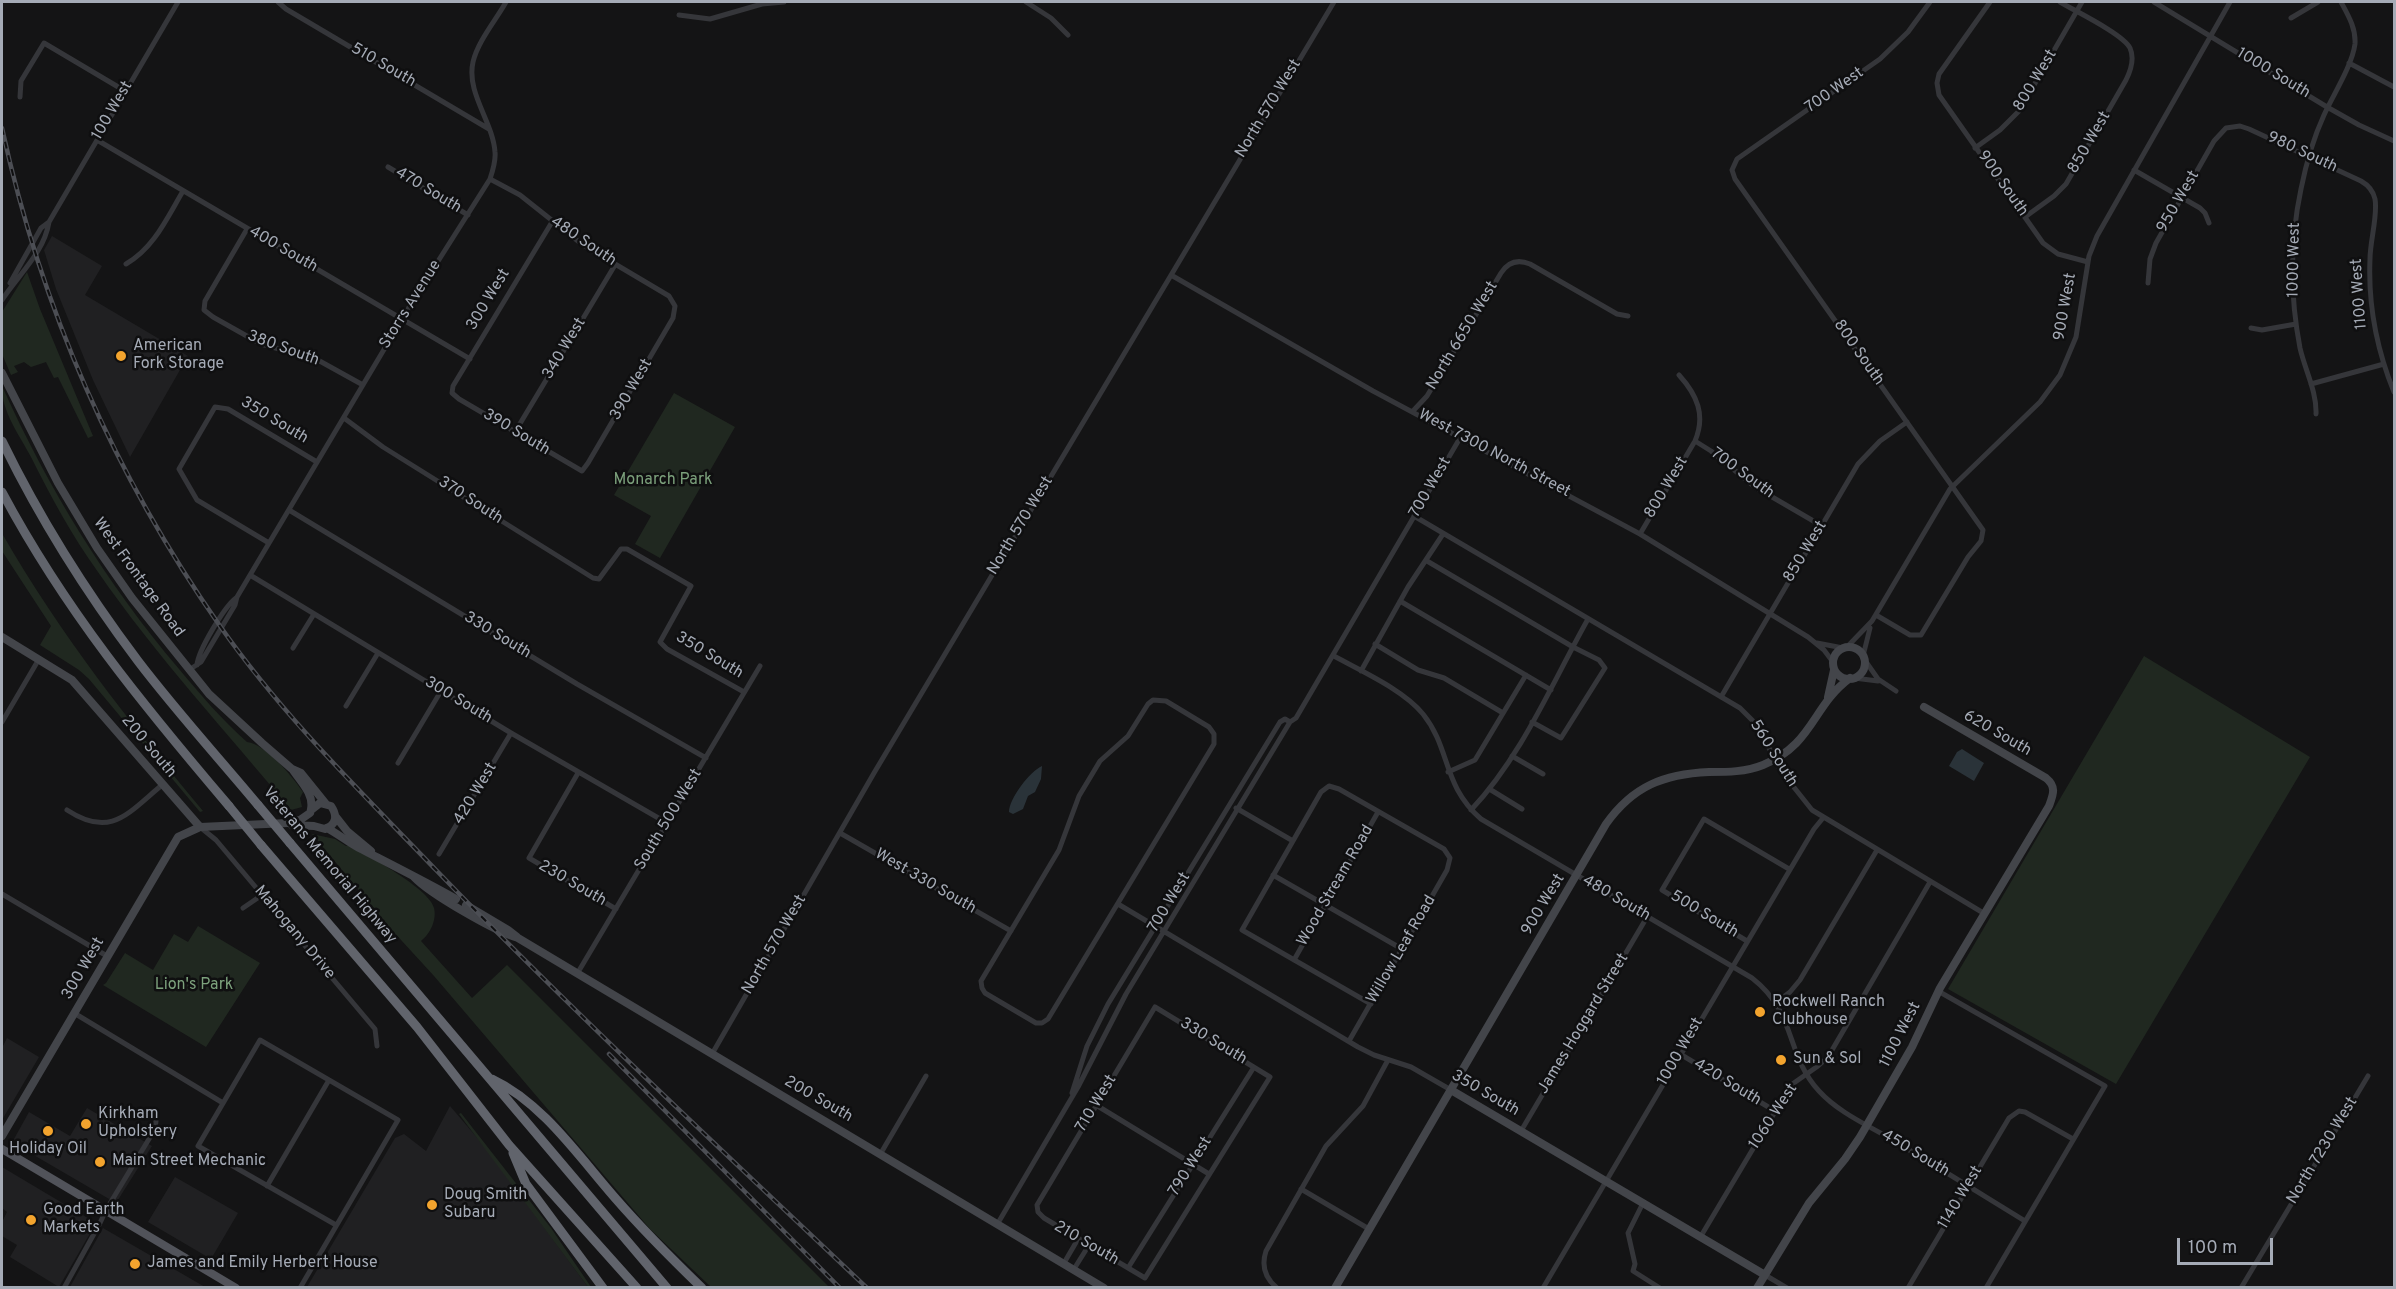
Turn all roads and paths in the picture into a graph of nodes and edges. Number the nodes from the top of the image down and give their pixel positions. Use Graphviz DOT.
graph roads {
  1 [pos="178,2"];
  2 [pos="278,2"];
  3 [pos="506,2"];
  4 [pos="784,2"];
  5 [pos="1026,2"];
  6 [pos="1334,2"];
  7 [pos="1930,2"];
  8 [pos="1990,2"];
  9 [pos="2060,2"];
  10 [pos="2082,2"];
  11 [pos="2154,2"];
  12 [pos="2230,2"];
  13 [pos="2318,2"];
  14 [pos="2341,2"];
  15 [pos="762,3"];
  16 [pos="1037,4"];
  17 [pos="2076,12"];
  18 [pos="680,15"];
  19 [pos="2291,18"];
  20 [pos="1068,35"];
  21 [pos="2210,36"];
  22 [pos="2349,63"];
  23 [pos="2394,87"];
  24 [pos="125,91"];
  25 [pos="20,97"];
  26 [pos="2327,107"];
  27 [pos="2226,128"];
  28 [pos="489,129"];
  29 [pos="97,140"];
  30 [pos="2394,141"];
  31 [pos="1975,147"];
  32 [pos="2309,156"];
  33 [pos="388,167"];
  34 [pos="1732,170"];
  35 [pos="2134,170"];
  36 [pos="490,179"];
  37 [pos="183,191"];
  38 [pos="2373,192"];
  39 [pos="2182,197"];
  40 [pos="468,215"];
  41 [pos="2025,217"];
  42 [pos="552,222"];
  43 [pos="2208,223"];
  44 [pos="247,229"];
  45 [pos="2088,262"];
  46 [pos="126,264"];
  47 [pos="615,265"];
  48 [pos="1171,274"];
  49 [pos="2148,283"];
  50 [pos="2,300"];
  51 [pos="675,306"];
  52 [pos="1628,316"];
  53 [pos="402,319"];
  54 [pos="2296,324"];
  55 [pos="2251,328"];
  56 [pos="470,359"];
  57 [pos="2384,364"];
  58 [pos="2,373"];
  59 [pos="1678,375"];
  60 [pos="2311,384"];
  61 [pos="363,386"];
  62 [pos="2394,392"];
  63 [pos="452,393"];
  64 [pos="1413,411"];
  65 [pos="2316,414"];
  66 [pos="344,418"];
  67 [pos="1907,422"];
  68 [pos="515,432"];
  69 [pos="1460,438"];
  70 [pos="2,441"];
  71 [pos="1695,441"];
  72 [pos="317,462"];
  73 [pos="582,471"];
  74 [pos="1953,486"];
  75 [pos="2,492"];
  76 [pos="289,510"];
  77 [pos="1414,516"];
  78 [pos="1822,526"];
  79 [pos="1443,534"];
  80 [pos="1640,534"];
  81 [pos="269,543"];
  82 [pos="1427,561"];
  83 [pos="250,575"];
  84 [pos="1400,601"];
  85 [pos="314,614"];
  86 [pos="1770,614"];
  87 [pos="1876,615"];
  88 [pos="1588,619"];
  89 [pos="1872,621"];
  90 [pos="2,637"];
  91 [pos="1813,641"];
  92 [pos="660,642"];
  93 [pos="1375,644"];
  94 [pos="1573,647"];
  95 [pos="1845,647"];
  96 [pos="294,648"];
  97 [pos="378,653"];
  98 [pos="1334,656"];
  99 [pos="1864,658"];
  100 [pos="39,659"];
  101 [pos="760,666"];
  102 [pos="1833,666"];
  103 [pos="188,670"];
  104 [pos="1361,671"];
  105 [pos="1526,675"];
  106 [pos="1852,678"];
  107 [pos="1882,682"];
  108 [pos="1551,690"];
  109 [pos="441,691"];
  110 [pos="1896,691"];
  111 [pos="744,692"];
  112 [pos="1721,697"];
  113 [pos="1826,703"];
  114 [pos="346,706"];
  115 [pos="1924,707"];
  116 [pos="1503,713"];
  117 [pos="2,722"];
  118 [pos="1290,722"];
  119 [pos="1532,722"];
  120 [pos="512,733"];
  121 [pos="1512,756"];
  122 [pos="706,758"];
  123 [pos="1774,759"];
  124 [pos="398,763"];
  125 [pos="292,769"];
  126 [pos="1449,772"];
  127 [pos="578,773"];
  128 [pos="1543,774"];
  129 [pos="162,785"];
  130 [pos="2053,787"];
  131 [pos="1491,790"];
  132 [pos="326,804"];
  133 [pos="1230,804"];
  134 [pos="1238,809"];
  135 [pos="1522,809"];
  136 [pos="67,810"];
  137 [pos="1471,810"];
  138 [pos="311,811"];
  139 [pos="1378,812"];
  140 [pos="336,817"];
  141 [pos="1823,818"];
  142 [pos="288,823"];
  143 [pos="667,823"];
  144 [pos="314,826"];
  145 [pos="200,827"];
  146 [pos="327,828"];
  147 [pos="840,833"];
  148 [pos="1293,841"];
  149 [pos="1877,850"];
  150 [pos="375,854"];
  151 [pos="440,854"];
  152 [pos="1789,869"];
  153 [pos="1274,875"];
  154 [pos="1577,876"];
  155 [pos="1930,882"];
  156 [pos="2,894"];
  157 [pos="262,895"];
  158 [pos="1118,904"];
  159 [pos="1325,905"];
  160 [pos="243,908"];
  161 [pos="616,909"];
  162 [pos="1985,914"];
  163 [pos="1647,917"];
  164 [pos="1156,927"];
  165 [pos="1011,931"];
  166 [pos="1165,933"];
  167 [pos="1747,941"];
  168 [pos="1402,949"];
  169 [pos="107,956"];
  170 [pos="1294,960"];
  171 [pos="1732,966"];
  172 [pos="577,974"];
  173 [pos="1938,991"];
  174 [pos="1777,1002"];
  175 [pos="1371,1004"];
  176 [pos="1155,1007"];
  177 [pos="74,1013"];
  178 [pos="1349,1041"];
  179 [pos="377,1046"];
  180 [pos="712,1054"];
  181 [pos="1680,1054"];
  182 [pos="1388,1060"];
  183 [pos="1254,1067"];
  184 [pos="1806,1074"];
  185 [pos="926,1076"];
  186 [pos="2368,1076"];
  187 [pos="1270,1077"];
  188 [pos="489,1078"];
  189 [pos="329,1080"];
  190 [pos="1451,1089"];
  191 [pos="1069,1102"];
  192 [pos="223,1103"];
  193 [pos="1096,1106"];
  194 [pos="1775,1111"];
  195 [pos="156,1120"];
  196 [pos="1867,1125"];
  197 [pos="1521,1131"];
  198 [pos="2,1136"];
  199 [pos="2073,1139"];
  200 [pos="509,1145"];
  201 [pos="2,1149"];
  202 [pos="881,1153"];
  203 [pos="1193,1164"];
  204 [pos="1209,1174"];
  205 [pos="1605,1180"];
  206 [pos="267,1186"];
  207 [pos="1968,1186"];
  208 [pos="1301,1189"];
  209 [pos="1038,1202"];
  210 [pos="1643,1203"];
  211 [pos="106,1210"];
  212 [pos="2025,1221"];
  213 [pos="998,1223"];
  214 [pos="336,1226"];
  215 [pos="1369,1229"];
  216 [pos="1701,1236"];
  217 [pos="1078,1239"];
  218 [pos="1089,1245"];
  219 [pos="1064,1263"];
  220 [pos="1128,1268"];
  221 [pos="1074,1269"];
  222 [pos="1765,1275"];
  223 [pos="1145,1278"];
  224 [pos="64,1287"];
  225 [pos="236,1287"];
  226 [pos="300,1287"];
  227 [pos="603,1287"];
  228 [pos="637,1287"];
  229 [pos="667,1287"];
  230 [pos="702,1287"];
  231 [pos="1104,1287"];
  232 [pos="1278,1287"];
  233 [pos="1335,1287"];
  234 [pos="1543,1287"];
  235 [pos="1660,1287"];
  236 [pos="1757,1287"];
  237 [pos="1787,1287"];
  238 [pos="1908,1287"];
  239 [pos="1986,1287"];
  240 [pos="2241,1287"];
  1 -- 24 [label="street, 100 West"];
  2 -- 28 [label="street, 510 South"];
  3 -- 28 [label="street, Storrs Avenue"];
  4 -- 15 [label="street"];
  5 -- 16 [label="street"];
  6 -- 48 [label="street, North 570 West"];
  7 -- 34 [label="street, 700 West"];
  8 -- 31 [label="street, 900 South"];
  9 -- 17 [label="street"];
  10 -- 17 [label="street, 800 West"];
  11 -- 21 [label="street, 1000 South"];
  12 -- 21 [label="street, 900 West"];
  13 -- 19 [label="street"];
  14 -- 22 [label="street, 1000 West"];
  15 -- 18 [label="street"];
  16 -- 20 [label="street"];
  17 -- 31 [label="street, 800 West"];
  17 -- 41 [label="street, 850 West"];
  21 -- 26 [label="street, 1000 South"];
  21 -- 35 [label="street, 900 West"];
  22 -- 23 [label="street"];
  22 -- 26 [label="street, 1000 West"];
  24 -- 25 [label="street"];
  24 -- 29 [label="street, 100 West"];
  26 -- 30 [label="street, 1000 South"];
  26 -- 32 [label="street, 1000 West"];
  27 -- 32 [label="street, 980 South"];
  27 -- 39 [label="street, 950 West"];
  28 -- 36 [label="street, Storrs Avenue"];
  29 -- 37 [label="street, 400 South"];
  29 -- 50 [label="street, 100 West"];
  31 -- 41 [label="street, 900 South"];
  32 -- 38 [label="street, 980 South"];
  32 -- 54 [label="street, 1000 West"];
  33 -- 40 [label="street, 470 South"];
  34 -- 67 [label="street, 800 South"];
  35 -- 39 [label="street"];
  35 -- 45 [label="street, 900 West"];
  36 -- 40 [label="street, Storrs Avenue"];
  36 -- 42 [label="street, 480 South"];
  37 -- 44 [label="street, 400 South"];
  37 -- 46 [label="street"];
  38 -- 57 [label="street, 1100 West"];
  39 -- 43 [label="street"];
  39 -- 49 [label="street, 950 West"];
  40 -- 53 [label="street, Storrs Avenue"];
  41 -- 45 [label="street, 900 South"];
  42 -- 47 [label="street, 480 South"];
  42 -- 56 [label="street, 300 West"];
  44 -- 53 [label="street, 400 South"];
  44 -- 61 [label="street, 380 South"];
  45 -- 74 [label="street, 900 West"];
  47 -- 51 [label="street, 480 South"];
  47 -- 68 [label="street, 340 West"];
  48 -- 64 [label="street, West 7300 North Street"];
  48 -- 147 [label="street, North 570 West"];
  51 -- 73 [label="street, 390 West"];
  52 -- 64 [label="street, North 6650 West"];
  53 -- 56 [label="street, 400 South"];
  53 -- 61 [label="street, Storrs Avenue"];
  54 -- 55 [label="street"];
  54 -- 60 [label="street, 1000 West"];
  56 -- 63 [label="street, 300 West"];
  57 -- 60 [label="street"];
  57 -- 62 [label="street, 1100 West"];
  58 -- 103 [label="street, West Frontage Road"];
  59 -- 71 [label="street, 700 South"];
  60 -- 65 [label="street, 1000 West"];
  61 -- 66 [label="street, Storrs Avenue"];
  63 -- 68 [label="street, 390 South"];
  64 -- 69 [label="street, West 7300 North Street"];
  66 -- 72 [label="street, Storrs Avenue"];
  66 -- 92 [label="street, 370 South"];
  67 -- 74 [label="street, 800 South"];
  67 -- 78 [label="street, 850 West"];
  68 -- 73 [label="street, 390 South"];
  69 -- 77 [label="street, 700 West"];
  69 -- 80 [label="street, West 7300 North Street"];
  70 -- 188 [label="highway, Veterans Memorial Highway, bridge"];
  71 -- 78 [label="street, 700 South"];
  71 -- 80 [label="street, 800 West"];
  72 -- 76 [label="street, Storrs Avenue"];
  72 -- 81 [label="street, 350 South"];
  74 -- 87 [label="street, 900 West"];
  74 -- 87 [label="street, 800 South"];
  75 -- 200 [label="highway, bridge"];
  76 -- 81 [label="street, Storrs Avenue"];
  76 -- 122 [label="street, 330 South"];
  77 -- 79 [label="street, 560 South"];
  77 -- 98 [label="street, 700 West"];
  78 -- 86 [label="street, 850 West"];
  79 -- 82 [label="street"];
  79 -- 88 [label="street, 560 South"];
  80 -- 86 [label="street, West 7300 North Street"];
  81 -- 83 [label="street, Storrs Avenue"];
  82 -- 84 [label="street"];
  82 -- 94 [label="street"];
  83 -- 85 [label="street, 300 South"];
  83 -- 103 [label="street, Storrs Avenue"];
  84 -- 93 [label="street"];
  84 -- 105 [label="street"];
  85 -- 96 [label="street"];
  85 -- 97 [label="street, 300 South"];
  86 -- 91 [label="street, West 7300 North Street"];
  86 -- 112 [label="street, 850 West"];
  87 -- 89 [label="street, 900 West"];
  88 -- 94 [label="street"];
  88 -- 112 [label="street, 560 South"];
  89 -- 95 [label="street, 900 West"];
  89 -- 99 [label="street, 900 West"];
  90 -- 100 [label="street, 200 South"];
  91 -- 95 [label="street, West 7300 North Street"];
  91 -- 102 [label="street, West 7300 North Street"];
  92 -- 111 [label="street, 350 South"];
  93 -- 104 [label="street"];
  93 -- 116 [label="street"];
  94 -- 108 [label="street"];
  94 -- 119 [label="street"];
  95 -- 99 [label="street"];
  95 -- 102 [label="street"];
  97 -- 109 [label="street, 300 South"];
  97 -- 114 [label="street"];
  98 -- 104 [label="street, 480 South"];
  98 -- 118 [label="street, 700 West"];
  99 -- 106 [label="street"];
  99 -- 107 [label="street"];
  100 -- 117 [label="street"];
  100 -- 129 [label="street, 200 South"];
  101 -- 111 [label="street, South 500 West"];
  102 -- 106 [label="street"];
  102 -- 113 [label="street, 900 West"];
  103 -- 125 [label="street, West Frontage Road"];
  104 -- 126 [label="street, 480 South"];
  105 -- 108 [label="street"];
  105 -- 116 [label="street"];
  106 -- 107 [label="street"];
  106 -- 113 [label="street, 900 West"];
  107 -- 110 [label="street"];
  108 -- 119 [label="street"];
  109 -- 120 [label="street, 300 South"];
  109 -- 124 [label="street"];
  111 -- 122 [label="street, South 500 West"];
  112 -- 123 [label="street, 560 South"];
  113 -- 123 [label="street, 900 West"];
  115 -- 130 [label="street, 620 South"];
  116 -- 126 [label="street"];
  118 -- 133 [label="street, 700 West"];
  118 -- 134 [label="street, 700 West"];
  119 -- 121 [label="street"];
  120 -- 127 [label="street, 300 South"];
  120 -- 151 [label="street, 420 West"];
  121 -- 128 [label="street"];
  121 -- 131 [label="street"];
  122 -- 143 [label="street, South 500 West"];
  123 -- 141 [label="street, 560 South"];
  123 -- 154 [label="street, 900 West"];
  125 -- 132 [label="street, West Frontage Road"];
  125 -- 138 [label="street, West Frontage Road"];
  126 -- 137 [label="street, 480 South"];
  127 -- 143 [label="street, 300 South"];
  127 -- 161 [label="street, 230 South"];
  129 -- 136 [label="street"];
  129 -- 145 [label="street, 200 South"];
  130 -- 162 [label="street, 1100 West"];
  131 -- 135 [label="street"];
  131 -- 137 [label="street"];
  132 -- 138 [label="street"];
  132 -- 140 [label="street"];
  133 -- 134 [label="street"];
  133 -- 164 [label="street, 700 West"];
  134 -- 148 [label="street"];
  134 -- 166 [label="street, 700 West"];
  137 -- 154 [label="street, 480 South"];
  138 -- 142 [label="street"];
  138 -- 144 [label="street"];
  139 -- 148 [label="street"];
  139 -- 159 [label="street, Wood Stream Road"];
  139 -- 168 [label="street, Willow Leaf Road"];
  140 -- 146 [label="street"];
  140 -- 150 [label="street, 200 South"];
  141 -- 149 [label="street, 560 South"];
  141 -- 152 [label="street, 1000 West"];
  142 -- 144 [label="street"];
  142 -- 145 [label="street"];
  143 -- 161 [label="street, South 500 West"];
  144 -- 146 [label="street"];
  145 -- 157 [label="street, Mahogany Drive"];
  145 -- 169 [label="street, 300 West"];
  146 -- 150 [label="street, 200 South"];
  147 -- 165 [label="street, West 330 South"];
  147 -- 180 [label="street, North 570 West"];
  148 -- 153 [label="street"];
  149 -- 155 [label="street, 560 South"];
  149 -- 174 [label="street"];
  150 -- 172 [label="street, 200 South"];
  152 -- 167 [label="street, 1000 West"];
  152 -- 167 [label="street, 500 South"];
  153 -- 159 [label="street"];
  153 -- 170 [label="street"];
  154 -- 163 [label="street, 480 South"];
  154 -- 190 [label="street, 900 West"];
  155 -- 162 [label="street, 560 South"];
  155 -- 184 [label="street, 1060 West"];
  156 -- 169 [label="street"];
  157 -- 160 [label="street"];
  157 -- 179 [label="street, Mahogany Drive"];
  158 -- 164 [label="street, 350 South"];
  158 -- 165 [label="street"];
  158 -- 165 [label="street"];
  159 -- 168 [label="street"];
  159 -- 170 [label="street, Wood Stream Road"];
  161 -- 172 [label="street, South 500 West"];
  162 -- 173 [label="street, 1100 West"];
  163 -- 171 [label="street, 480 South"];
  163 -- 197 [label="street, James Hoggard Street"];
  164 -- 166 [label="street, 350 South"];
  164 -- 191 [label="street, 700 West"];
  166 -- 178 [label="street, 350 South"];
  166 -- 191 [label="street, 700 West"];
  167 -- 171 [label="street, 1000 West"];
  168 -- 175 [label="street, Willow Leaf Road"];
  169 -- 177 [label="street, 300 West"];
  170 -- 175 [label="street"];
  171 -- 174 [label="street, 480 South"];
  171 -- 181 [label="street, 1000 West"];
  172 -- 180 [label="street, 200 South"];
  173 -- 196 [label="street, 1100 West"];
  173 -- 199 [label="street"];
  174 -- 184 [label="street, 480 South"];
  175 -- 178 [label="street, Willow Leaf Road"];
  176 -- 183 [label="street, 330 South"];
  176 -- 193 [label="street, 710 West"];
  177 -- 192 [label="street"];
  177 -- 198 [label="street, 300 West"];
  178 -- 182 [label="street, 350 South"];
  180 -- 202 [label="street, 200 South"];
  181 -- 194 [label="street, 420 South"];
  181 -- 205 [label="street, 1000 West"];
  182 -- 190 [label="street, 350 South"];
  182 -- 208 [label="street"];
  183 -- 187 [label="street, 330 South"];
  183 -- 203 [label="street, 790 West"];
  184 -- 194 [label="street, 1060 West"];
  184 -- 196 [label="street, 480 South"];
  185 -- 202 [label="street"];
  186 -- 240 [label="street, North 7230 West"];
  187 -- 204 [label="street, 790 West"];
  188 -- 229 [label="highway, Veterans Memorial Highway"];
  188 -- 230 [label="highway"];
  189 -- 192 [label="street"];
  189 -- 206 [label="street"];
  189 -- 214 [label="street"];
  190 -- 197 [label="street, 350 South"];
  190 -- 215 [label="street, 900 West"];
  191 -- 213 [label="street, 700 West"];
  192 -- 206 [label="street"];
  193 -- 203 [label="street"];
  193 -- 209 [label="street, 710 West"];
  194 -- 216 [label="street, 1060 West"];
  195 -- 211 [label="street"];
  196 -- 207 [label="street, 450 South"];
  196 -- 222 [label="street, 1100 West"];
  197 -- 205 [label="street, 350 South"];
  199 -- 207 [label="street, 1140 West"];
  199 -- 212 [label="street"];
  200 -- 227 [label="highway"];
  200 -- 228 [label="highway"];
  201 -- 211 [label="main road"];
  202 -- 213 [label="street, 200 South"];
  203 -- 204 [label="street"];
  203 -- 220 [label="street, 790 West"];
  204 -- 223 [label="street, 790 West"];
  205 -- 210 [label="street, 350 South"];
  205 -- 234 [label="street, 1000 West"];
  206 -- 214 [label="street"];
  207 -- 212 [label="street, 450 South"];
  207 -- 238 [label="street, 1140 West"];
  208 -- 215 [label="street"];
  208 -- 232 [label="street"];
  209 -- 217 [label="street, 210 South"];
  210 -- 216 [label="street, 350 South"];
  210 -- 235 [label="street"];
  211 -- 224 [label="street"];
  211 -- 225 [label="main road"];
  212 -- 239 [label="street"];
  213 -- 219 [label="street, 200 South"];
  214 -- 226 [label="street"];
  215 -- 233 [label="street, 900 West"];
  216 -- 222 [label="street, 350 South"];
  217 -- 218 [label="street, 210 South"];
  217 -- 219 [label="street"];
  218 -- 220 [label="street, 210 South"];
  218 -- 221 [label="street"];
  219 -- 221 [label="street, 200 South"];
  220 -- 223 [label="street, 210 South"];
  221 -- 231 [label="street, 200 South"];
  222 -- 236 [label="street, 1100 West"];
  222 -- 237 [label="street, 350 South"];
}
